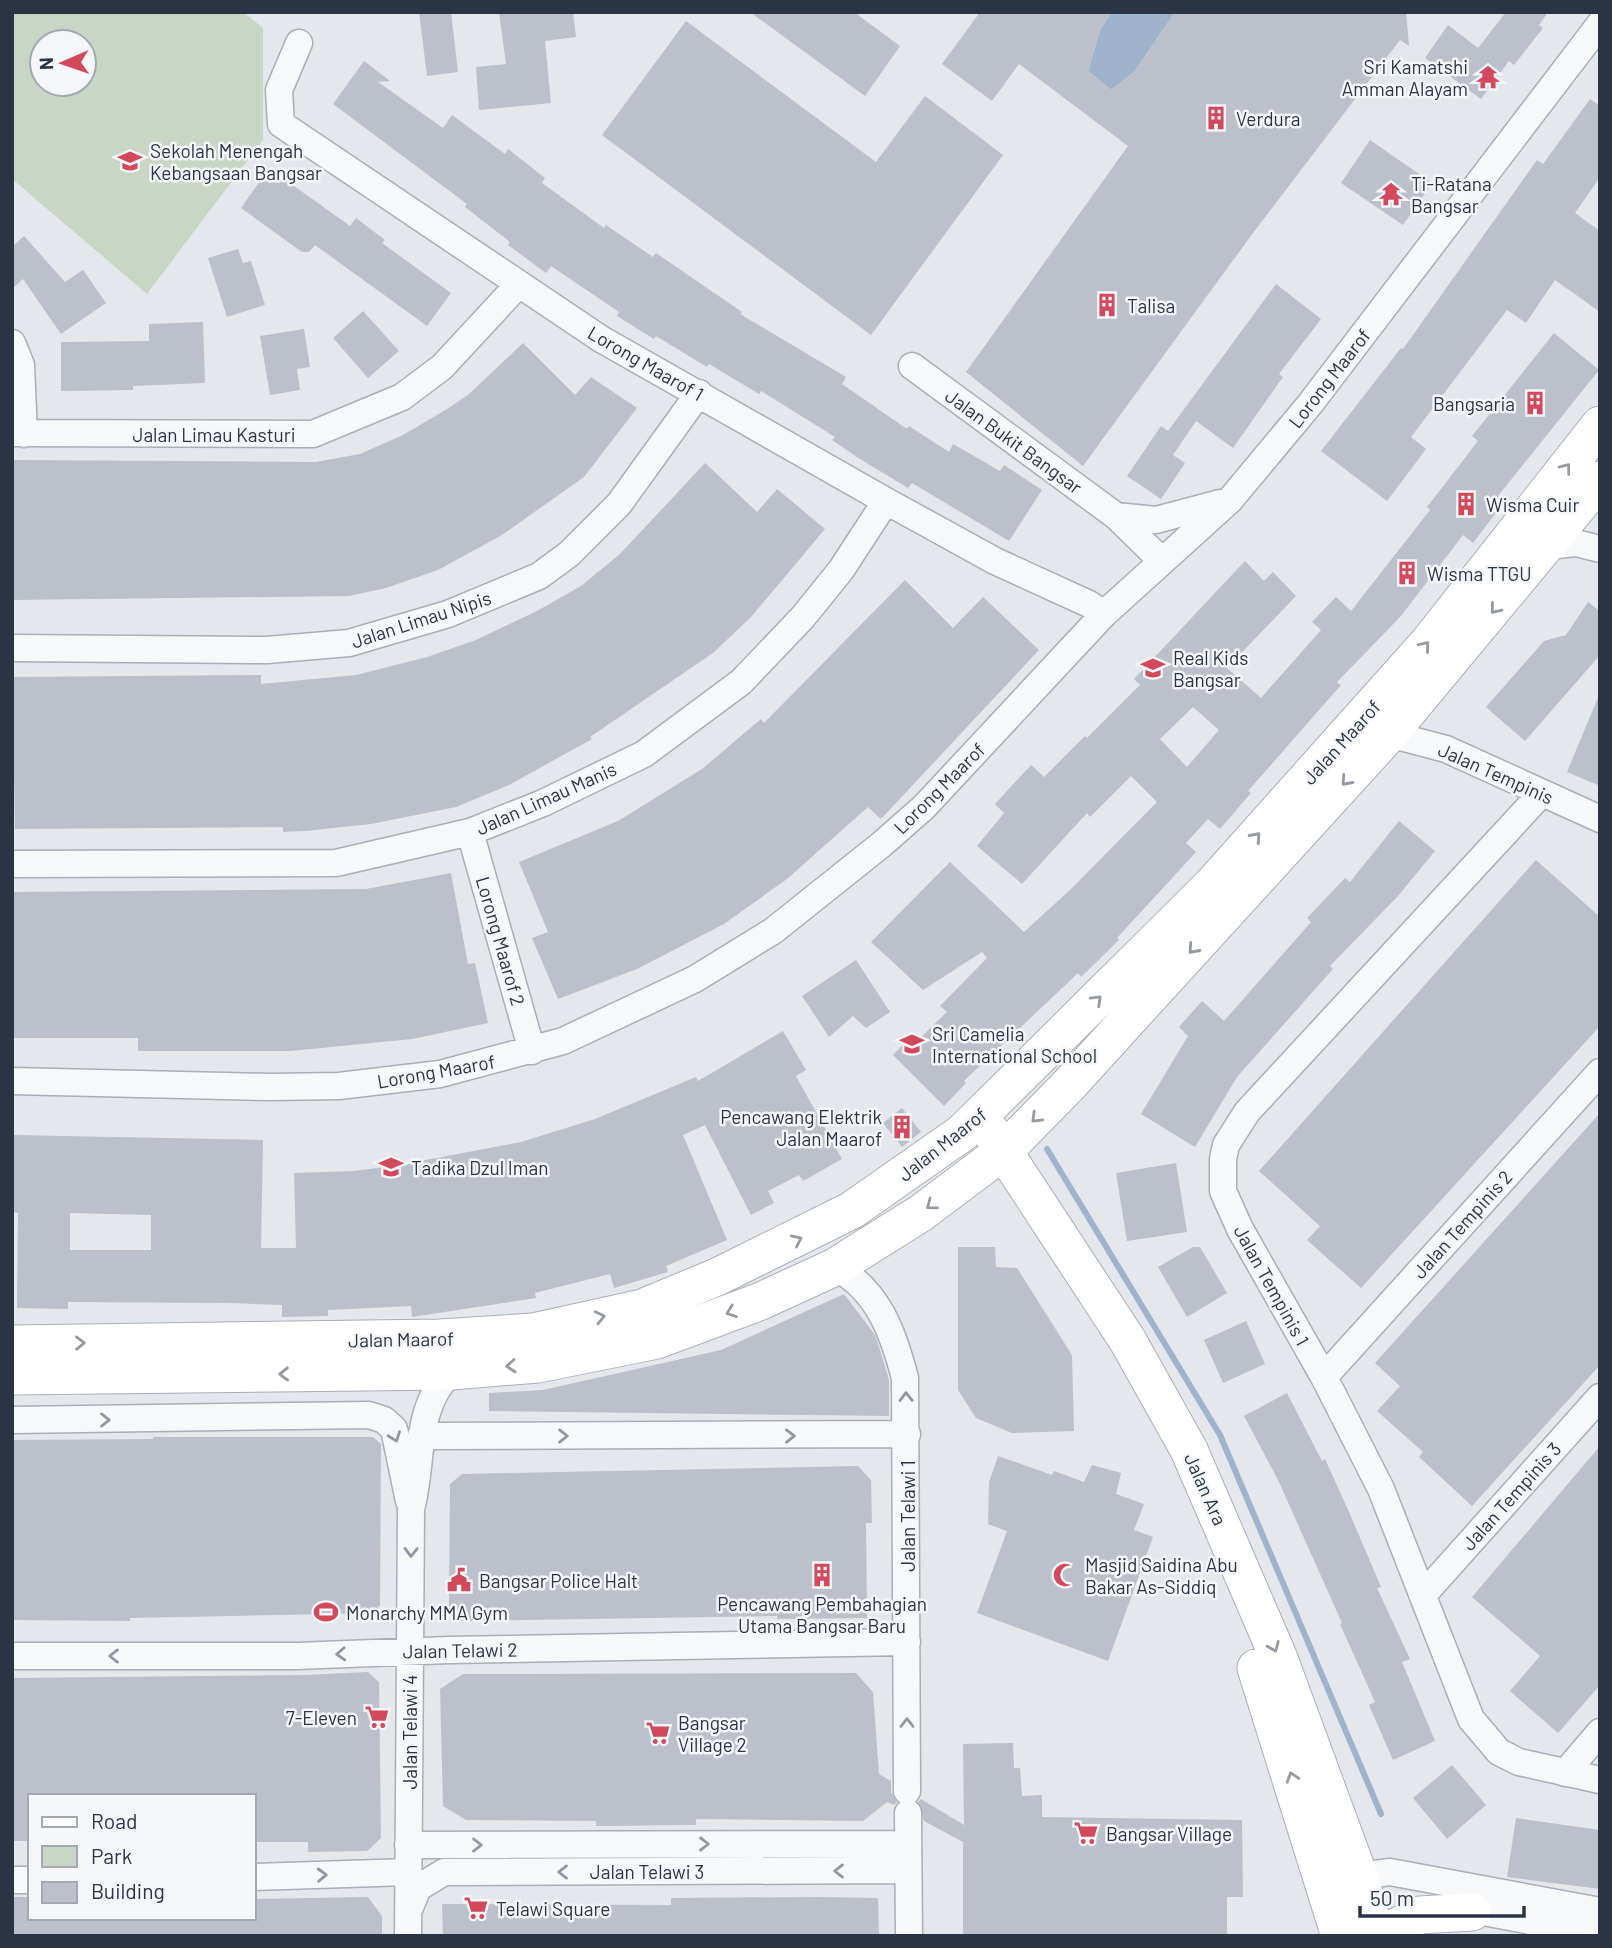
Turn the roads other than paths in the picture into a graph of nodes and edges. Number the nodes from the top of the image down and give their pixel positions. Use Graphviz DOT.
graph roads {
  1 [pos="1600,24"];
  2 [pos="299,43"];
  3 [pos="518,285"];
  4 [pos="12,343"];
  5 [pos="912,366"];
  6 [pos="699,393"];
  7 [pos="1600,425"];
  8 [pos="18,433"];
  9 [pos="1600,480"];
  10 [pos="1230,500"];
  11 [pos="886,501"];
  12 [pos="1116,516"];
  13 [pos="1547,546"];
  14 [pos="1600,549"];
  15 [pos="1162,561"];
  16 [pos="1104,614"];
  17 [pos="12,648"];
  18 [pos="1389,734"];
  19 [pos="1542,793"];
  20 [pos="1600,819"];
  21 [pos="470,832"];
  22 [pos="12,864"];
  23 [pos="532,1051"];
  24 [pos="1600,1072"];
  25 [pos="12,1081"];
  26 [pos="970,1126"];
  27 [pos="995,1157"];
  28 [pos="835,1267"];
  29 [pos="12,1344"];
  30 [pos="452,1371"];
  31 [pos="356,1373"];
  32 [pos="12,1376"];
  33 [pos="1324,1377"];
  34 [pos="1600,1397"];
  35 [pos="369,1415"];
  36 [pos="12,1420"];
  37 [pos="907,1434"];
  38 [pos="421,1436"];
  39 [pos="411,1509"];
  40 [pos="1423,1595"];
  41 [pos="907,1642"];
  42 [pos="409,1651"];
  43 [pos="12,1656"];
  44 [pos="1600,1732"];
  45 [pos="1565,1773"];
  46 [pos="1600,1780"];
  47 [pos="1304,1813"];
  48 [pos="408,1845"];
  49 [pos="907,1857"];
  50 [pos="408,1872"];
  51 [pos="256,1877"];
  52 [pos="1362,1886"];
  53 [pos="1600,1911"];
  54 [pos="1472,1912"];
  55 [pos="408,1925"];
  56 [pos="1600,1934"];
  57 [pos="909,1936"];
  58 [pos="1340,1936"];
  59 [pos="1376,1936"];
  60 [pos="1392,1936"];
  1 -- 10 [label="street, Lorong Maarof"];
  2 -- 3 [label="street, Lorong Maarof 1"];
  3 -- 6 [label="street, Lorong Maarof 1"];
  3 -- 8 [label="street, Jalan Limau Kasturi"];
  4 -- 8 [label="street, Jalan Limau Kasturi"];
  5 -- 12 [label="street, Jalan Bukit Bangsar"];
  6 -- 11 [label="street, Lorong Maarof 1"];
  6 -- 17 [label="street, Jalan Limau Nipis"];
  26 -- 7 [label="main road, Jalan Maarof, one-way"];
  9 -- 13 [label="main road, Jalan Maarof"];
  10 -- 12 [label="street"];
  10 -- 15 [label="street, Lorong Maarof"];
  11 -- 16 [label="street, Lorong Maarof 1"];
  11 -- 21 [label="street, Jalan Limau Manis"];
  12 -- 15 [label="street, Jalan Bukit Bangsar"];
  13 -- 14 [label="street"];
  13 -- 18 [label="main road, Jalan Maarof, one-way"];
  15 -- 16 [label="street, Lorong Maarof"];
  16 -- 23 [label="street, Lorong Maarof"];
  18 -- 19 [label="street, Jalan Tempinis"];
  18 -- 27 [label="main road, Jalan Maarof, one-way"];
  19 -- 20 [label="street, Jalan Tempinis"];
  19 -- 33 [label="street, Jalan Tempinis 1"];
  21 -- 22 [label="street, Jalan Limau Manis"];
  21 -- 23 [label="street, Lorong Maarof 2"];
  23 -- 25 [label="street, Lorong Maarof"];
  24 -- 33 [label="street, Jalan Tempinis 2"];
  26 -- 27 [label="main road, Jalan Ara"];
  29 -- 26 [label="main road, Jalan Maarof, one-way"];
  27 -- 28 [label="main road, Jalan Maarof, one-way"];
  47 -- 27 [label="main road, Jalan Ara, one-way"];
  27 -- 52 [label="main road, Jalan Ara, one-way"];
  28 -- 30 [label="main road, Jalan Maarof, one-way"];
  37 -- 28 [label="street, Jalan Telawi 1, one-way"];
  30 -- 31 [label="main road, Jalan Maarof"];
  30 -- 38 [label="street, Jalan Telawi 4"];
  31 -- 32 [label="main road, Jalan Maarof, one-way"];
  31 -- 35 [label="street"];
  33 -- 40 [label="street, Jalan Tempinis 1"];
  34 -- 40 [label="street, Jalan Tempinis 3"];
  36 -- 35 [label="street, one-way"];
  35 -- 39 [label="street, one-way"];
  38 -- 37 [label="street, one-way"];
  37 -- 41 [label="street, Jalan Telawi 1"];
  38 -- 39 [label="street, Jalan Telawi 4"];
  39 -- 42 [label="street, Jalan Telawi 4, one-way"];
  40 -- 45 [label="street, Jalan Tempinis 1"];
  41 -- 42 [label="street, Jalan Telawi 2"];
  49 -- 41 [label="street, Jalan Telawi 1, one-way"];
  42 -- 43 [label="street, Jalan Telawi 2, one-way"];
  42 -- 48 [label="street, Jalan Telawi 4"];
  44 -- 45 [label="street"];
  45 -- 46 [label="street, Jalan Tempinis 1"];
  47 -- 52 [label="main road"];
  47 -- 58 [label="main road, Jalan Ara"];
  48 -- 49 [label="street, Jalan Telawi 3, one-way"];
  48 -- 50 [label="street, Jalan Telawi 4"];
  49 -- 55 [label="street, Jalan Telawi 3, one-way"];
  49 -- 57 [label="street, Jalan Telawi 1"];
  51 -- 50 [label="street, one-way"];
  50 -- 55 [label="street, Jalan Telawi 4"];
  52 -- 53 [label="street"];
  52 -- 54 [label="street"];
  52 -- 59 [label="main road, Jalan Ara"];
  54 -- 56 [label="street"];
  54 -- 60 [label="main road"];
}
